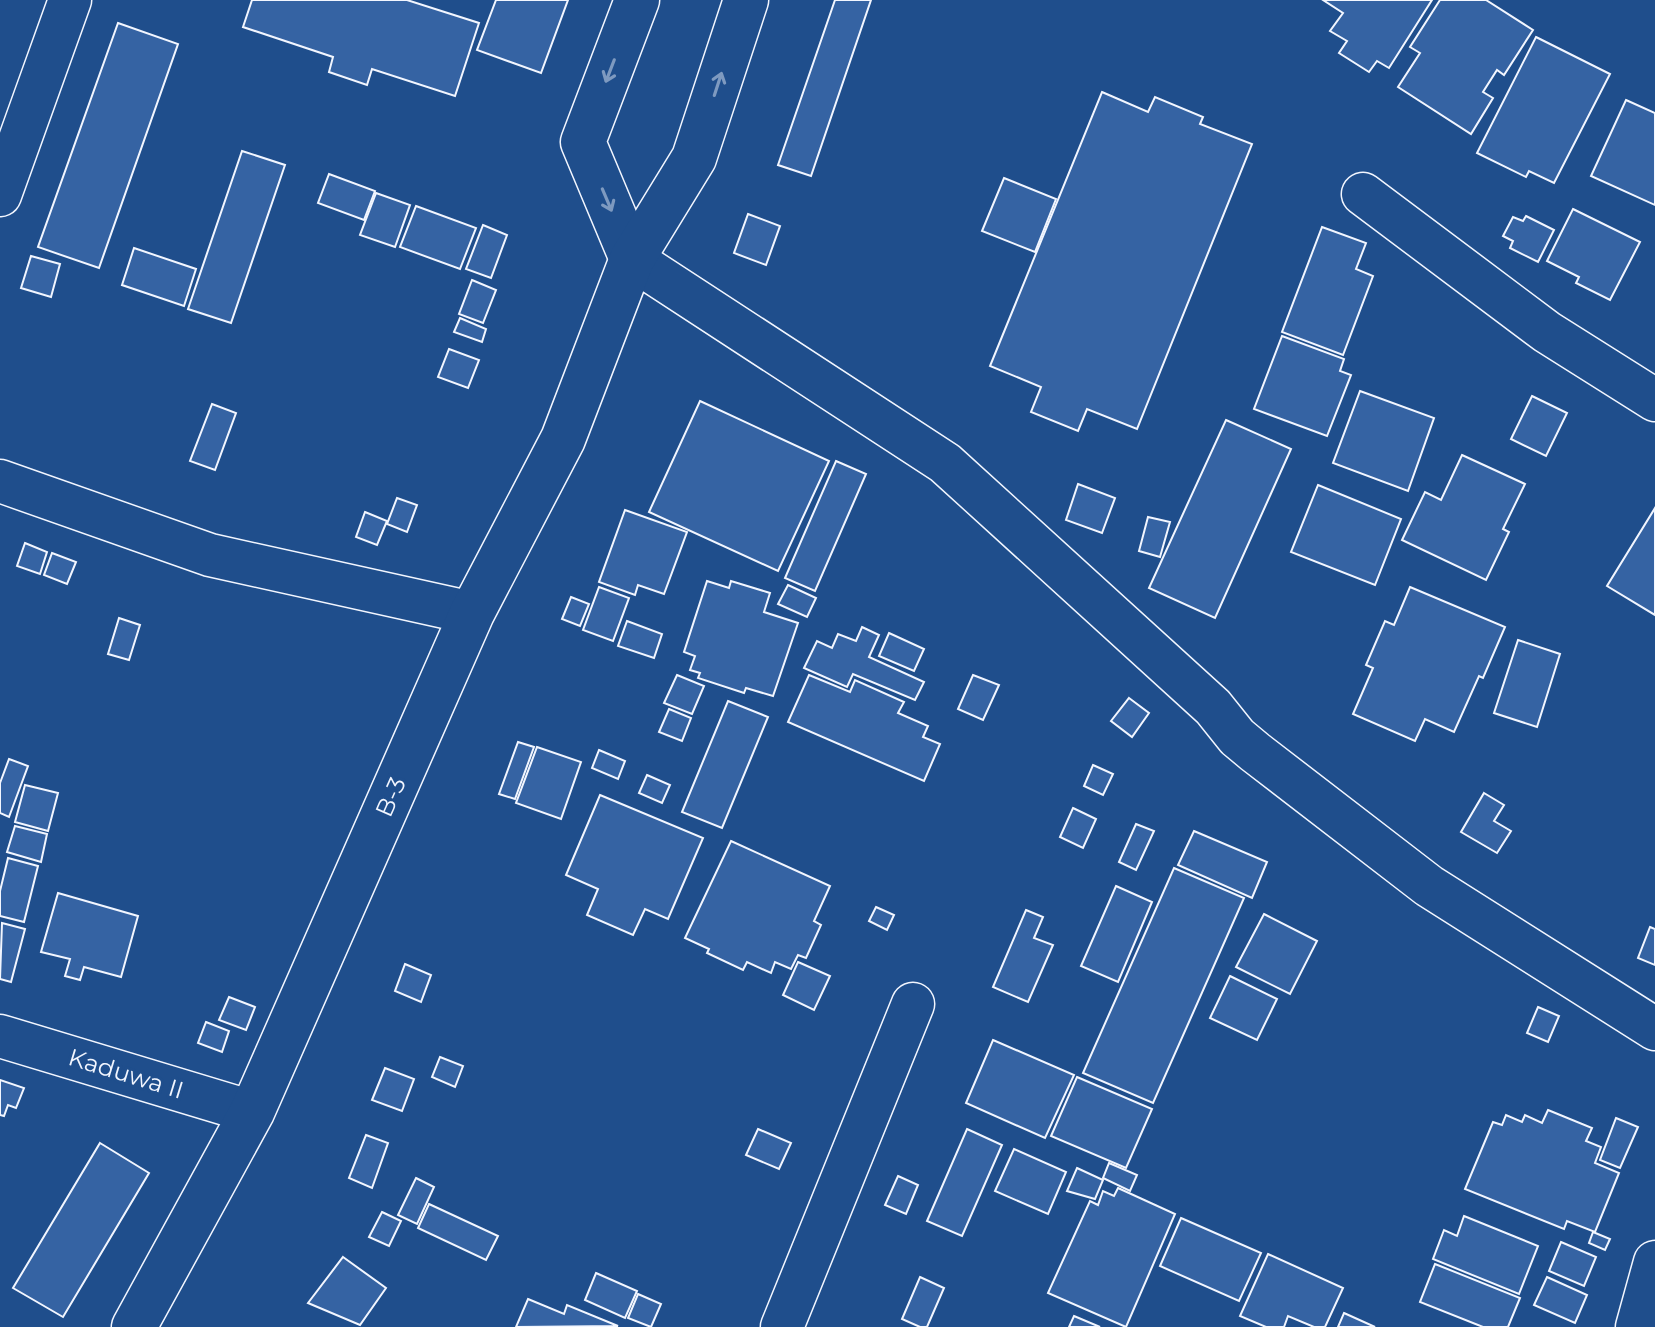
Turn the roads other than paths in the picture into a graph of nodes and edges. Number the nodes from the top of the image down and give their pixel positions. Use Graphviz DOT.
graph roads {
  1 [pos="70,0"];
  2 [pos="637,0"];
  3 [pos="746,0"];
  4 [pos="1363,194"];
  5 [pos="0,195"];
  6 [pos="632,259"];
  7 [pos="1655,400"];
  8 [pos="0,481"];
  9 [pos="472,613"];
  10 [pos="913,1004"];
  11 [pos="1655,1029"];
  12 [pos="0,1036"];
  13 [pos="252,1112"];
  14 [pos="1655,1262"];
  15 [pos="134,1327"];
  16 [pos="782,1327"];
  17 [pos="1637,1327"];
  1 -- 5 [label="street"];
  2 -- 6 [label="main road, one-way"];
  6 -- 3 [label="main road, B-3, one-way"];
  4 -- 7 [label="street"];
  6 -- 9 [label="main road, B-3"];
  6 -- 11 [label="street"];
  8 -- 9 [label="street"];
  9 -- 13 [label="main road, B-3"];
  10 -- 16 [label="street"];
  12 -- 13 [label="street, Kaduwa II"];
  13 -- 15 [label="main road, B-3"];
  14 -- 17 [label="street"];
}
